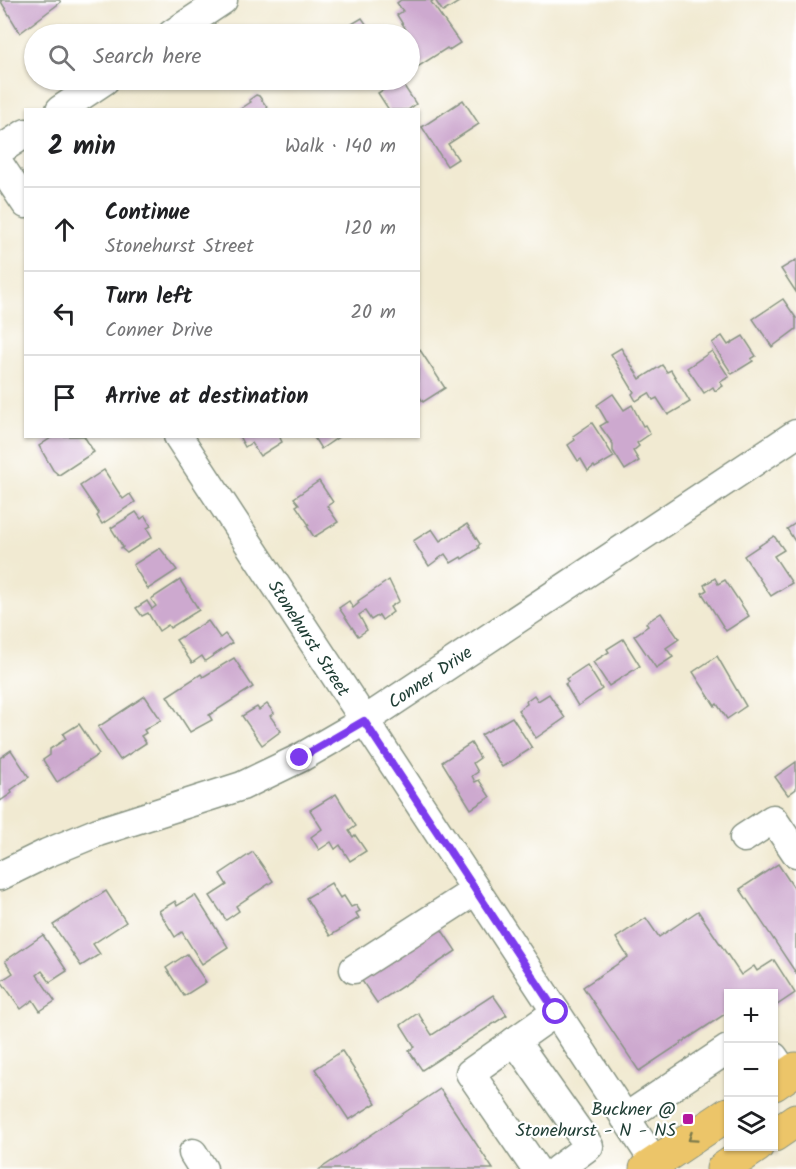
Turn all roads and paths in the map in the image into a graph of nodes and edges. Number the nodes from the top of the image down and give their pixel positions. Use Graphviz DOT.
graph roads {
  1 [pos="223,0"];
  2 [pos="187,24"];
  3 [pos="90,90"];
  4 [pos="63,108"];
  5 [pos="24,134"];
  6 [pos="0,150"];
  7 [pos="0,165"];
  8 [pos="24,201"];
  9 [pos="796,434"];
  10 [pos="179,438"];
  11 [pos="364,721"];
  12 [pos="744,838"];
  13 [pos="796,854"];
  14 [pos="0,876"];
  15 [pos="475,891"];
  16 [pos="354,969"];
  17 [pos="556,1012"];
  18 [pos="515,1041"];
  19 [pos="724,1052"];
  20 [pos="625,1118"];
  21 [pos="724,1118"];
  22 [pos="796,1120"];
  23 [pos="778,1132"];
  24 [pos="750,1151"];
  25 [pos="654,1167"];
  26 [pos="536,1169"];
  27 [pos="558,1169"];
  28 [pos="723,1169"];
  1 -- 2 [label="street"];
  3 -- 4 [label="street"];
  5 -- 6 [label="street"];
  7 -- 8 [label="street"];
  9 -- 11 [label="street, Conner Drive"];
  10 -- 11 [label="street, Stonehurst Street"];
  11 -- 14 [label="street, Conner Drive"];
  11 -- 15 [label="street, Stonehurst Street"];
  12 -- 13 [label="street"];
  15 -- 16 [label="street"];
  15 -- 17 [label="street, Stonehurst Street"];
  17 -- 18 [label="street"];
  17 -- 20 [label="street, Stonehurst Street"];
  18 -- 26 [label="street"];
  18 -- 27 [label="street"];
  19 -- 20 [label="street"];
  20 -- 25 [label="street, Stonehurst Street"];
  21 -- 25 [label="main road, one-way"];
  22 -- 23 [label="main road"];
  24 -- 28 [label="main road"];
}
